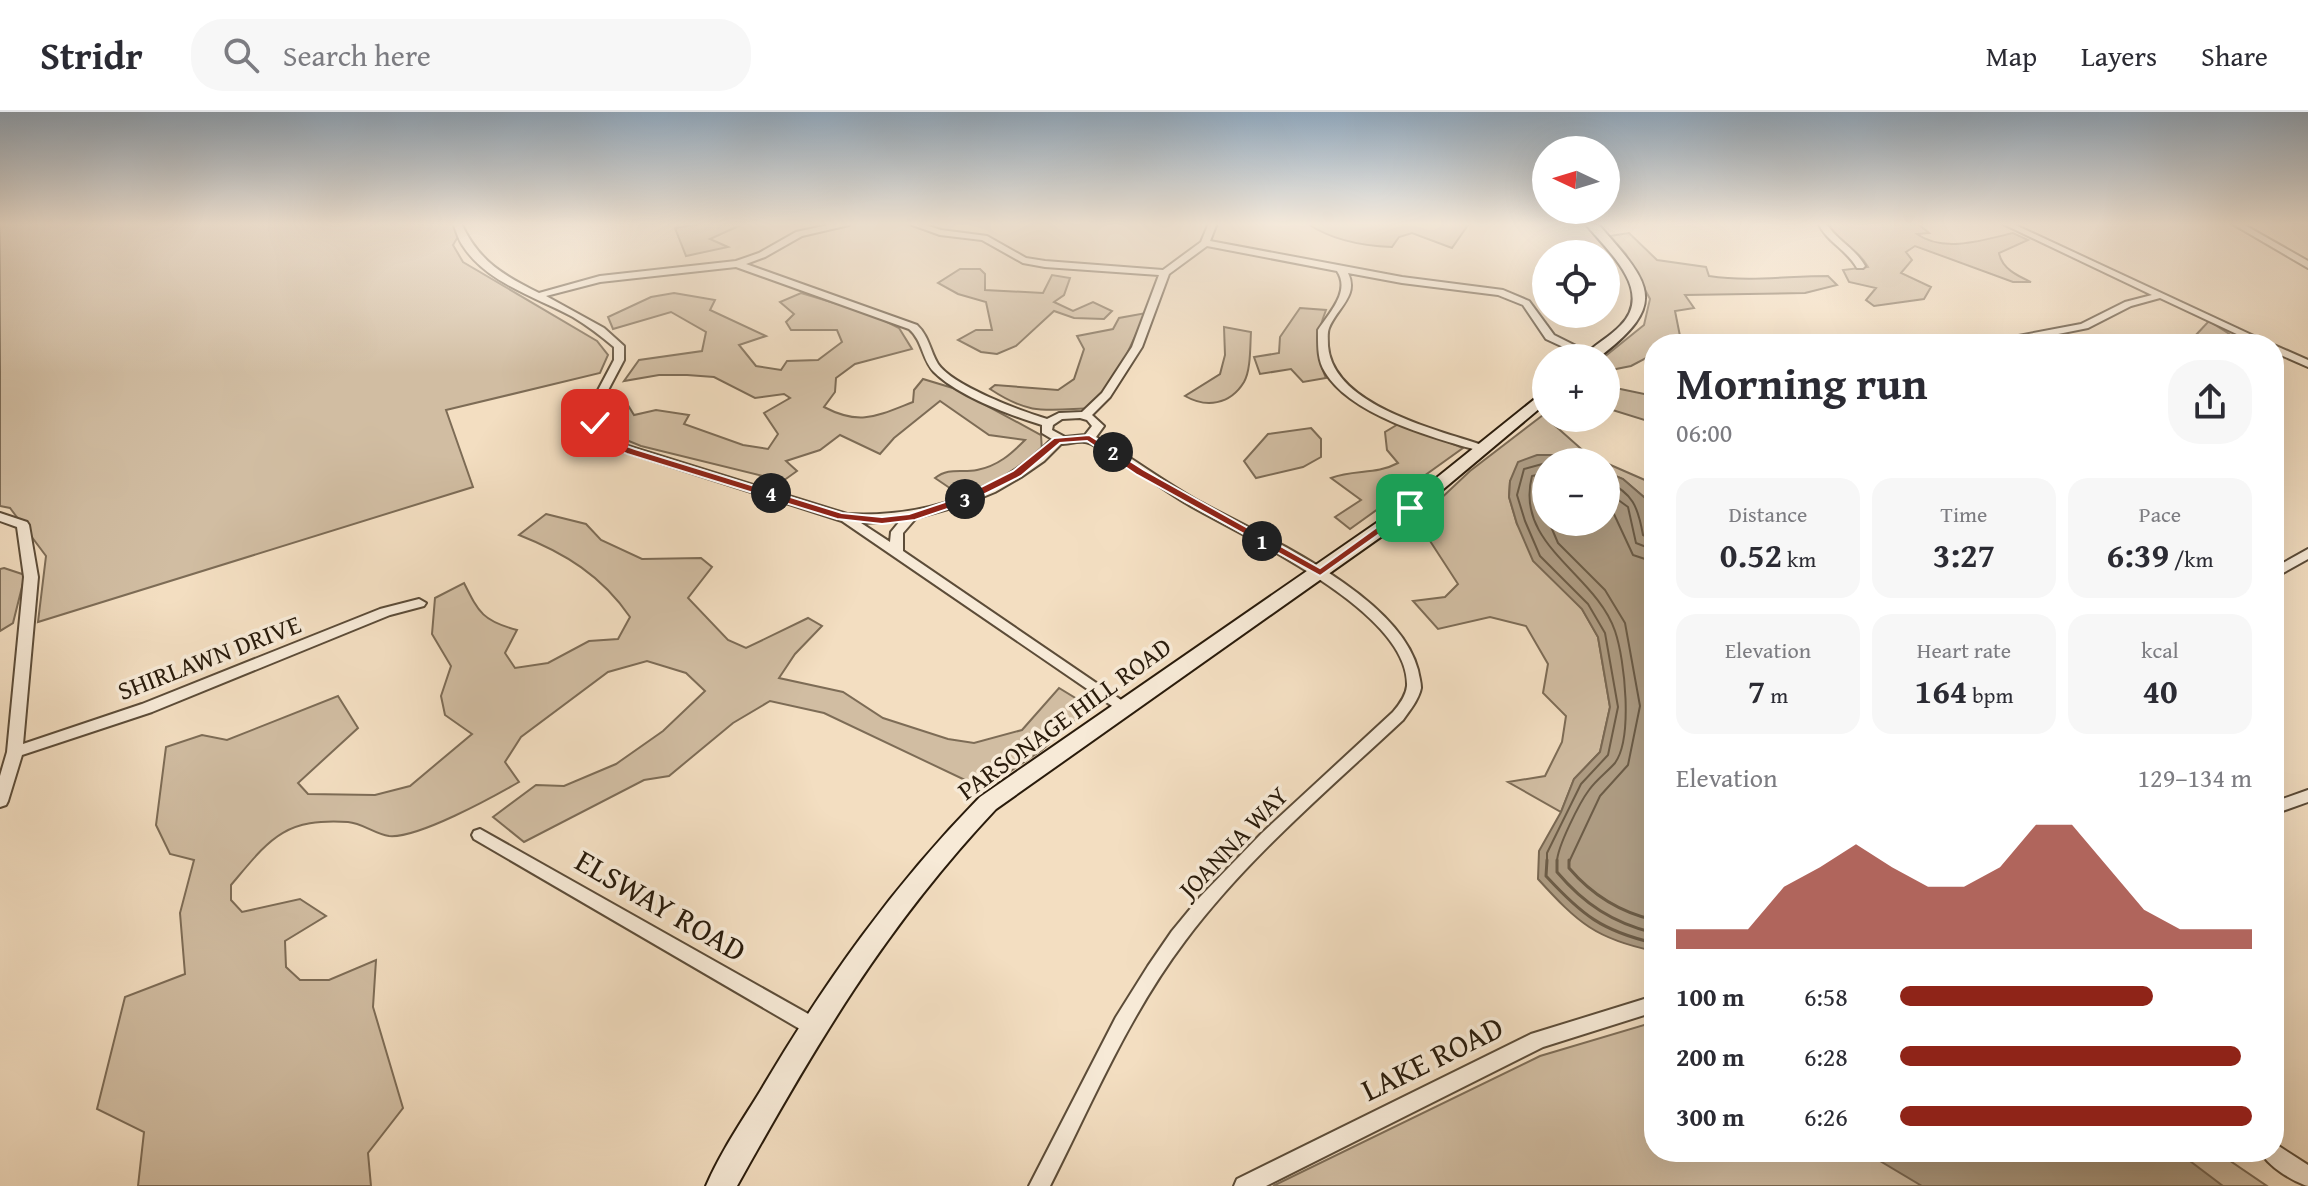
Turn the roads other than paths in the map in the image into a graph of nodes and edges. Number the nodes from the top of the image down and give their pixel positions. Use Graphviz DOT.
graph roads {
  1 [pos="498,273"];
  2 [pos="654,273"];
  3 [pos="762,273"];
  4 [pos="1165,273"];
  5 [pos="1345,273"];
  6 [pos="1366,273"];
  7 [pos="1631,273"];
  8 [pos="2114,273"];
  9 [pos="1402,280"];
  10 [pos="1349,286"];
  11 [pos="541,295"];
  12 [pos="2162,295"];
  13 [pos="2036,334"];
  14 [pos="2245,334"];
  15 [pos="1564,344"];
  16 [pos="1605,344"];
  17 [pos="2284,353"];
  18 [pos="2308,364"];
  19 [pos="1532,407"];
  20 [pos="1085,416"];
  21 [pos="1048,423"];
  22 [pos="1089,438"];
  23 [pos="1058,440"];
  24 [pos="1484,449"];
  25 [pos="841,516"];
  26 [pos="0,517"];
  27 [pos="911,517"];
  28 [pos="2308,553"];
  29 [pos="896,554"];
  30 [pos="2284,568"];
  31 [pos="1320,573"];
  32 [pos="419,603"];
  33 [pos="1123,706"];
  34 [pos="15,752"];
  35 [pos="2308,796"];
  36 [pos="0,801"];
  37 [pos="2284,804"];
  38 [pos="480,835"];
  39 [pos="1644,1007"];
  40 [pos="812,1026"];
  41 [pos="2284,1161"];
  42 [pos="2308,1177"];
  43 [pos="721,1186"];
  44 [pos="1039,1186"];
  45 [pos="1244,1186"];
  1 -- 11 [label="street"];
  2 -- 11 [label="street"];
  3 -- 21 [label="street"];
  4 -- 20 [label="street"];
  5 -- 10 [label="street"];
  6 -- 9 [label="street"];
  7 -- 16 [label="street"];
  8 -- 12 [label="street"];
  9 -- 10 [label="street"];
  9 -- 15 [label="street"];
  10 -- 24 [label="street"];
  11 -- 25 [label="street"];
  12 -- 13 [label="street"];
  12 -- 14 [label="street"];
  17 -- 18 [label="street"];
  19 -- 24 [label="street, PARSONAGE HILL ROAD"];
  20 -- 21 [label="street"];
  20 -- 22 [label="street"];
  21 -- 23 [label="street"];
  22 -- 23 [label="street"];
  22 -- 31 [label="street, JOANNA WAY"];
  23 -- 27 [label="street"];
  24 -- 31 [label="street, PARSONAGE HILL ROAD"];
  25 -- 27 [label="street"];
  25 -- 29 [label="street"];
  26 -- 34 [label="street"];
  27 -- 29 [label="street"];
  28 -- 30 [label="street"];
  29 -- 33 [label="street"];
  31 -- 33 [label="street, PARSONAGE HILL ROAD"];
  31 -- 44 [label="street, JOANNA WAY"];
  32 -- 34 [label="street, SHIRLAWN DRIVE"];
  33 -- 40 [label="street, PARSONAGE HILL ROAD"];
  34 -- 36 [label="street"];
  35 -- 37 [label="street"];
  38 -- 40 [label="street, ELSWAY ROAD"];
  39 -- 45 [label="street, LAKE ROAD"];
  40 -- 43 [label="street, PARSONAGE HILL ROAD"];
  41 -- 42 [label="street"];
}
